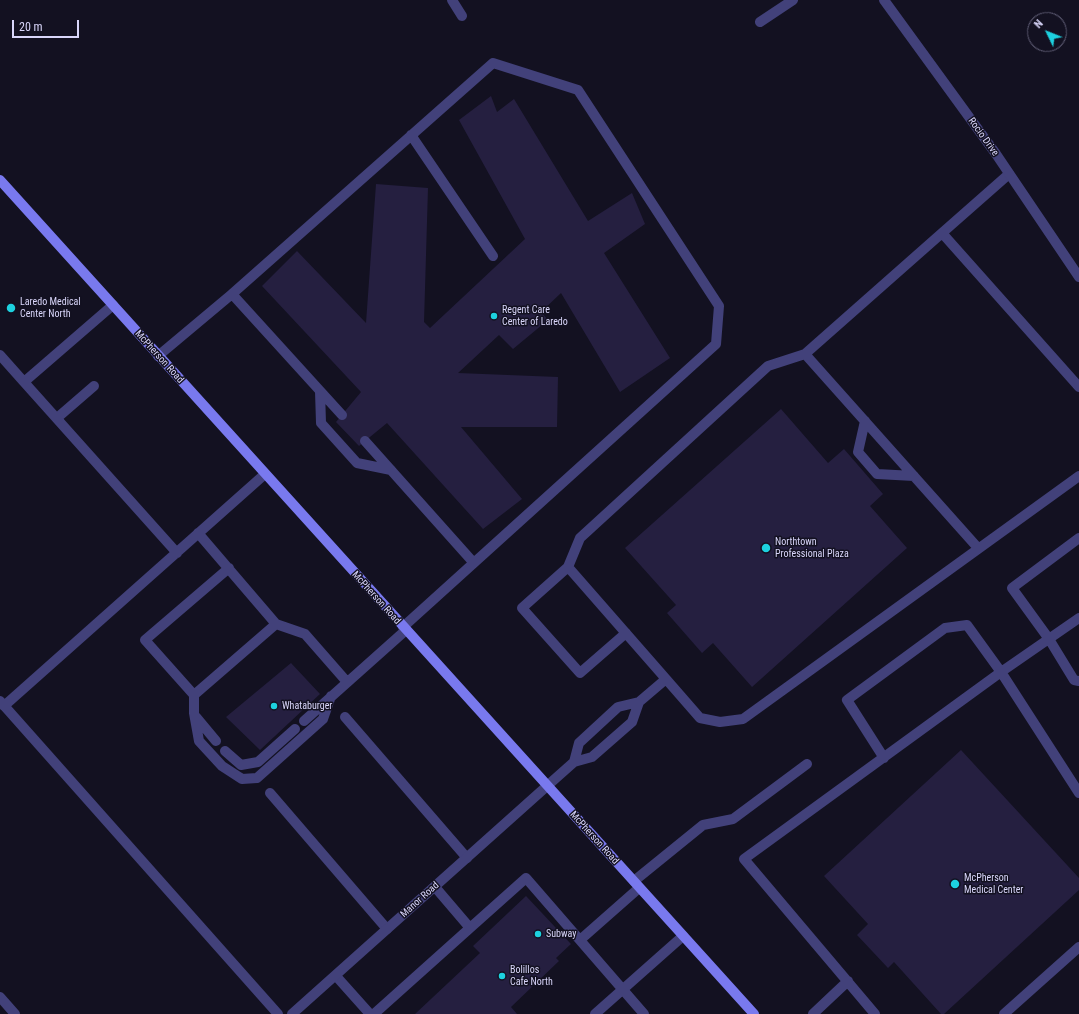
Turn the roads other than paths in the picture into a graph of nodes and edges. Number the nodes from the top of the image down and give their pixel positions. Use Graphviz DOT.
graph roads {
  1 [pos="452,0"];
  2 [pos="792,0"];
  3 [pos="884,0"];
  4 [pos="462,16"];
  5 [pos="760,22"];
  6 [pos="411,135"];
  7 [pos="1009,174"];
  8 [pos="0,180"];
  9 [pos="942,233"];
  10 [pos="493,256"];
  11 [pos="1079,276"];
  12 [pos="232,294"];
  13 [pos="113,306"];
  14 [pos="805,354"];
  15 [pos="0,355"];
  16 [pos="158,356"];
  17 [pos="24,382"];
  18 [pos="94,386"];
  19 [pos="1079,387"];
  20 [pos="320,391"];
  21 [pos="342,415"];
  22 [pos="57,418"];
  23 [pos="865,421"];
  24 [pos="365,441"];
  25 [pos="391,470"];
  26 [pos="265,474"];
  27 [pos="914,476"];
  28 [pos="1079,476"];
  29 [pos="198,533"];
  30 [pos="1079,538"];
  31 [pos="978,548"];
  32 [pos="177,553"];
  33 [pos="473,562"];
  34 [pos="568,567"];
  35 [pos="228,568"];
  36 [pos="1079,618"];
  37 [pos="276,624"];
  38 [pos="404,629"];
  39 [pos="626,633"];
  40 [pos="1049,639"];
  41 [pos="1001,672"];
  42 [pos="666,679"];
  43 [pos="1079,681"];
  44 [pos="347,682"];
  45 [pos="194,695"];
  46 [pos="331,696"];
  47 [pos="639,702"];
  48 [pos="2,704"];
  49 [pos="194,714"];
  50 [pos="345,717"];
  51 [pos="304,721"];
  52 [pos="295,729"];
  53 [pos="216,741"];
  54 [pos="225,751"];
  55 [pos="884,758"];
  56 [pos="574,762"];
  57 [pos="807,764"];
  58 [pos="547,786"];
  59 [pos="270,793"];
  60 [pos="1079,793"];
  61 [pos="467,858"];
  62 [pos="636,885"];
  63 [pos="435,887"];
  64 [pos="470,928"];
  65 [pos="387,929"];
  66 [pos="683,936"];
  67 [pos="580,940"];
  68 [pos="1079,947"];
  69 [pos="336,976"];
  70 [pos="848,981"];
  71 [pos="622,989"];
  72 [pos="0,997"];
  73 [pos="15,1014"];
  74 [pos="278,1014"];
  75 [pos="292,1014"];
  76 [pos="370,1014"];
  77 [pos="374,1014"];
  78 [pos="595,1014"];
  79 [pos="644,1014"];
  80 [pos="754,1014"];
  81 [pos="813,1014"];
  82 [pos="875,1014"];
  83 [pos="1004,1014"];
  1 -- 4 [label="street"];
  2 -- 5 [label="street"];
  3 -- 7 [label="street, Rocio Drive"];
  6 -- 10 [label="street"];
  6 -- 12 [label="street"];
  6 -- 33 [label="street"];
  7 -- 9 [label="street"];
  7 -- 11 [label="street, Rocio Drive"];
  8 -- 13 [label="main road, McPherson Road"];
  9 -- 14 [label="street"];
  9 -- 19 [label="street"];
  12 -- 16 [label="street"];
  12 -- 20 [label="street"];
  13 -- 16 [label="main road, McPherson Road"];
  13 -- 17 [label="street"];
  14 -- 23 [label="street"];
  14 -- 34 [label="street"];
  15 -- 17 [label="street"];
  16 -- 26 [label="main road, McPherson Road"];
  17 -- 22 [label="street"];
  18 -- 22 [label="street"];
  20 -- 21 [label="street"];
  20 -- 25 [label="street"];
  22 -- 32 [label="street"];
  23 -- 27 [label="street"];
  23 -- 27 [label="street"];
  24 -- 25 [label="street"];
  25 -- 33 [label="street"];
  26 -- 29 [label="street"];
  26 -- 38 [label="main road, McPherson Road"];
  27 -- 31 [label="street"];
  28 -- 31 [label="street"];
  29 -- 32 [label="street"];
  29 -- 35 [label="street"];
  30 -- 40 [label="street"];
  31 -- 42 [label="street"];
  32 -- 48 [label="street"];
  33 -- 38 [label="street"];
  34 -- 39 [label="street"];
  34 -- 39 [label="street"];
  35 -- 37 [label="street"];
  35 -- 45 [label="street"];
  36 -- 40 [label="street"];
  37 -- 44 [label="street"];
  37 -- 45 [label="street"];
  38 -- 44 [label="street"];
  38 -- 58 [label="main road, McPherson Road"];
  39 -- 42 [label="street"];
  40 -- 41 [label="street"];
  40 -- 43 [label="street"];
  41 -- 55 [label="street"];
  41 -- 55 [label="street"];
  41 -- 60 [label="street"];
  42 -- 47 [label="street"];
  44 -- 46 [label="street"];
  45 -- 49 [label="street"];
  46 -- 49 [label="street"];
  46 -- 51 [label="street"];
  47 -- 56 [label="street"];
  47 -- 56 [label="street"];
  48 -- 74 [label="street"];
  49 -- 53 [label="street"];
  50 -- 61 [label="street"];
  52 -- 54 [label="street"];
  55 -- 70 [label="street"];
  56 -- 58 [label="street, Manor Road"];
  57 -- 62 [label="street"];
  58 -- 61 [label="street, Manor Road"];
  58 -- 62 [label="main road, McPherson Road"];
  59 -- 65 [label="street"];
  61 -- 63 [label="street, Manor Road"];
  62 -- 66 [label="main road, McPherson Road"];
  62 -- 67 [label="street"];
  63 -- 64 [label="street"];
  63 -- 65 [label="street, Manor Road"];
  64 -- 67 [label="street"];
  64 -- 77 [label="street"];
  65 -- 69 [label="street, Manor Road"];
  66 -- 71 [label="street"];
  66 -- 80 [label="main road, McPherson Road"];
  67 -- 71 [label="street"];
  68 -- 83 [label="street"];
  69 -- 75 [label="street, Manor Road"];
  69 -- 76 [label="street"];
  70 -- 81 [label="street"];
  70 -- 82 [label="street"];
  71 -- 78 [label="street"];
  71 -- 79 [label="street"];
  72 -- 73 [label="street"];
}
